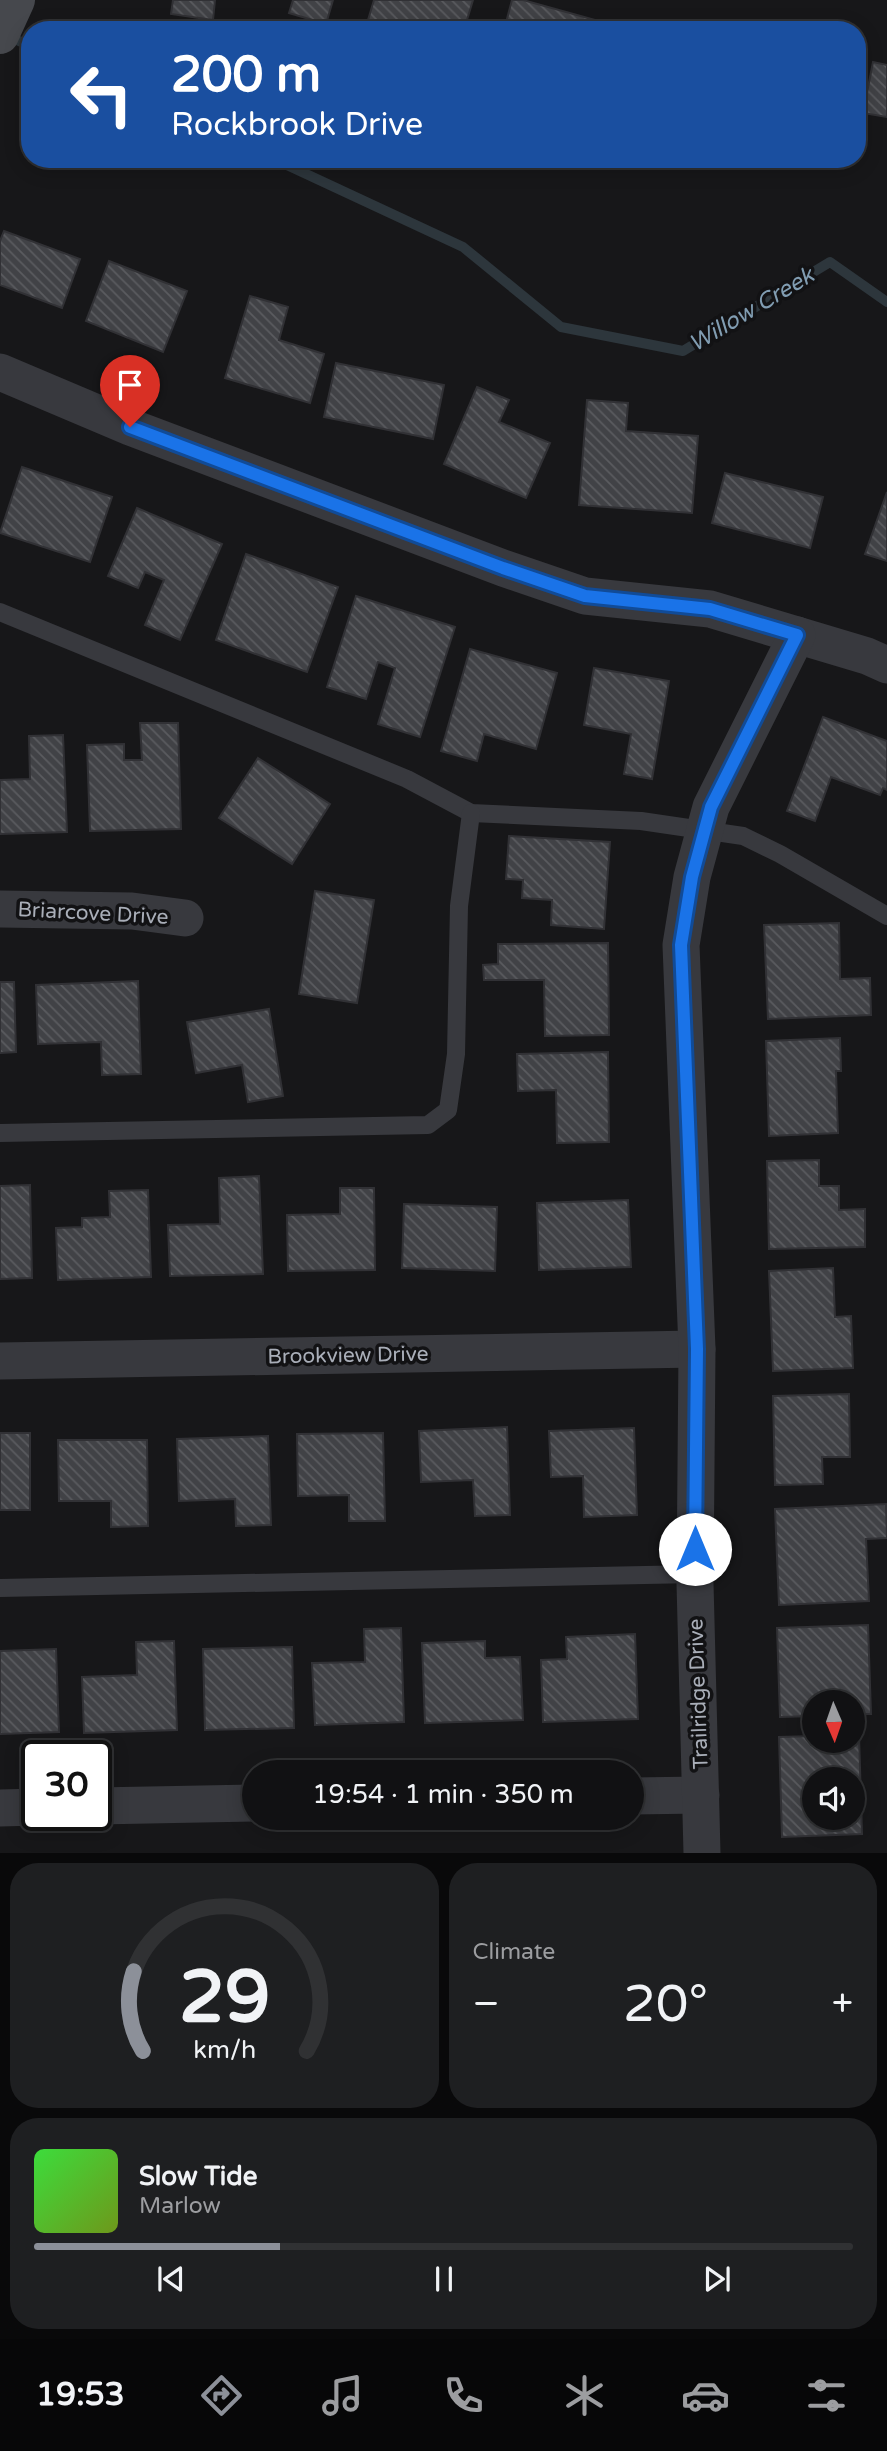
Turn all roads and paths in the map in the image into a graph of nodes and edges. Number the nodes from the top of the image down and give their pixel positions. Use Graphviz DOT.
graph roads {
  1 [pos="0,372"];
  2 [pos="0,612"];
  3 [pos="797,635"];
  4 [pos="887,665"];
  5 [pos="471,813"];
  6 [pos="705,829"];
  7 [pos="0,909"];
  8 [pos="887,916"];
  9 [pos="186,918"];
  10 [pos="0,1133"];
  11 [pos="697,1349"];
  12 [pos="0,1361"];
  13 [pos="695,1574"];
  14 [pos="0,1588"];
  15 [pos="701,1795"];
  16 [pos="644,1796"];
  17 [pos="242,1803"];
  18 [pos="112,1806"];
  19 [pos="21,1807"];
  20 [pos="0,1808"];
  21 [pos="702,1853"];
  1 -- 3 [label="street"];
  2 -- 5 [label="lane"];
  3 -- 4 [label="street"];
  3 -- 6 [label="street, Trailridge Drive"];
  5 -- 6 [label="lane"];
  5 -- 10 [label="lane"];
  6 -- 8 [label="lane"];
  6 -- 11 [label="street, Trailridge Drive"];
  7 -- 9 [label="street, Briarcove Drive"];
  11 -- 12 [label="street, Brookview Drive"];
  11 -- 13 [label="street, Trailridge Drive"];
  13 -- 14 [label="lane"];
  13 -- 15 [label="street, Trailridge Drive"];
  15 -- 16 [label="street"];
  15 -- 21 [label="street, Trailridge Drive"];
  17 -- 18 [label="street"];
  19 -- 20 [label="street"];
}
